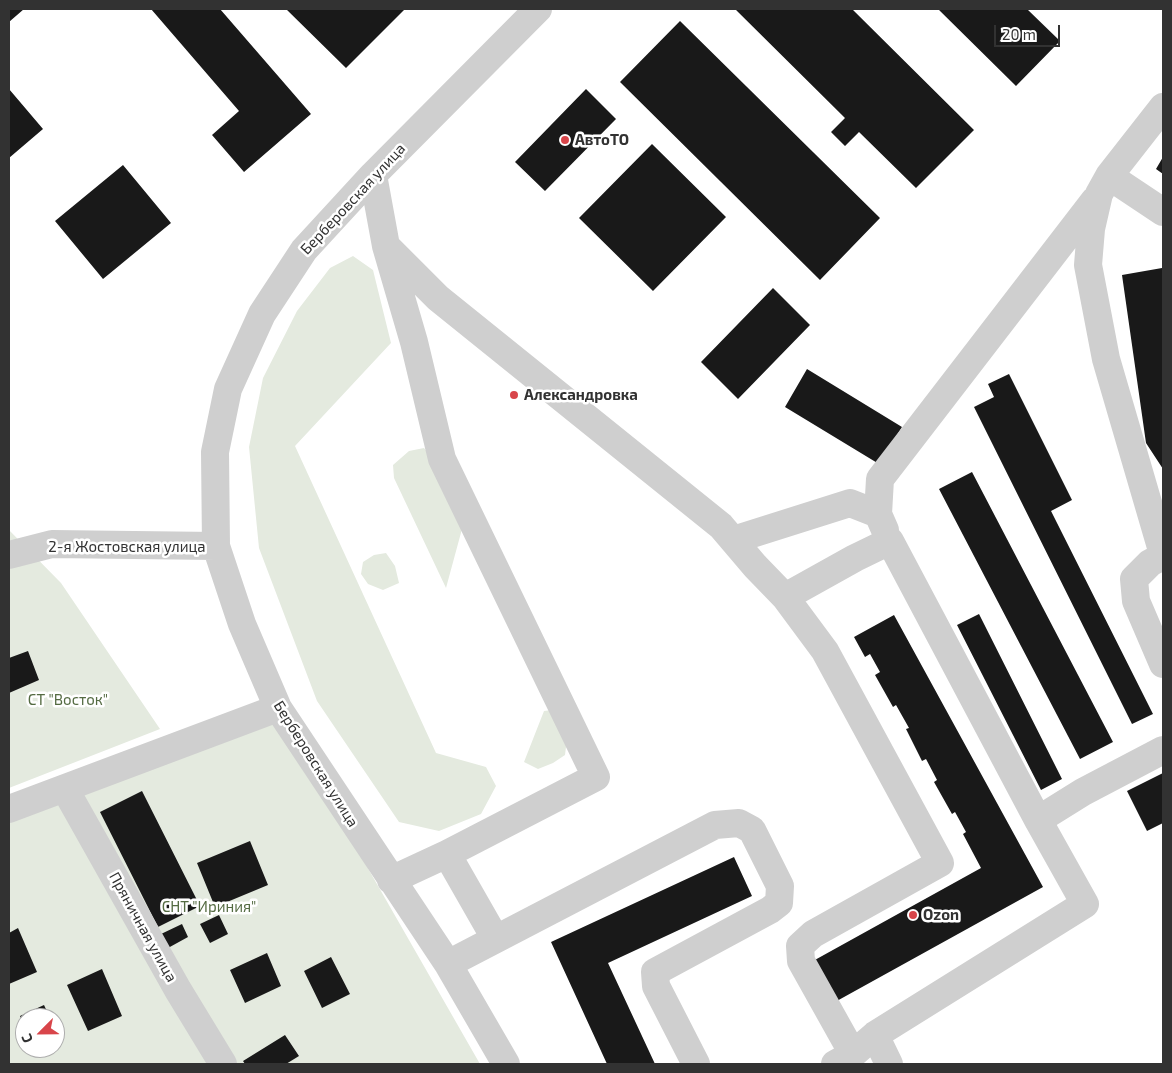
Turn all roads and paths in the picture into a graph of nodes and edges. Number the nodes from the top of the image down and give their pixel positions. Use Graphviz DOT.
graph roads {
  1 [pos="538,9"];
  2 [pos="1163,108"];
  3 [pos="373,175"];
  4 [pos="1104,185"];
  5 [pos="1163,212"];
  6 [pos="386,246"];
  7 [pos="878,514"];
  8 [pos="732,540"];
  9 [pos="890,541"];
  10 [pos="216,546"];
  11 [pos="9,555"];
  12 [pos="1163,555"];
  13 [pos="785,597"];
  14 [pos="1163,664"];
  15 [pos="278,708"];
  16 [pos="1163,750"];
  17 [pos="65,789"];
  18 [pos="9,809"];
  19 [pos="1038,820"];
  20 [pos="447,854"];
  21 [pos="391,880"];
  22 [pos="495,938"];
  23 [pos="448,964"];
  24 [pos="875,1035"];
  25 [pos="844,1059"];
  26 [pos="223,1064"];
  27 [pos="506,1064"];
  28 [pos="696,1064"];
  29 [pos="889,1064"];
  1 -- 3 [label="street, Берберовская улица"];
  2 -- 4 [label="street"];
  3 -- 6 [label="street"];
  3 -- 10 [label="street, Берберовская улица"];
  4 -- 5 [label="street"];
  4 -- 7 [label="street"];
  4 -- 12 [label="street"];
  6 -- 8 [label="street"];
  6 -- 20 [label="street"];
  7 -- 8 [label="street"];
  7 -- 9 [label="street"];
  8 -- 13 [label="street"];
  9 -- 13 [label="street"];
  9 -- 19 [label="street"];
  10 -- 11 [label="street, 2-я Жостовская улица"];
  10 -- 15 [label="street, Берберовская улица"];
  12 -- 14 [label="street"];
  13 -- 25 [label="street"];
  15 -- 17 [label="street"];
  15 -- 21 [label="street, Берберовская улица"];
  16 -- 19 [label="street"];
  17 -- 18 [label="street"];
  17 -- 26 [label="street, Пряничная улица"];
  19 -- 24 [label="street"];
  20 -- 21 [label="street"];
  20 -- 22 [label="street"];
  21 -- 23 [label="street, Берберовская улица"];
  22 -- 23 [label="street"];
  22 -- 28 [label="street"];
  23 -- 27 [label="street, Берберовская улица"];
  24 -- 25 [label="street"];
  24 -- 29 [label="street"];
}
